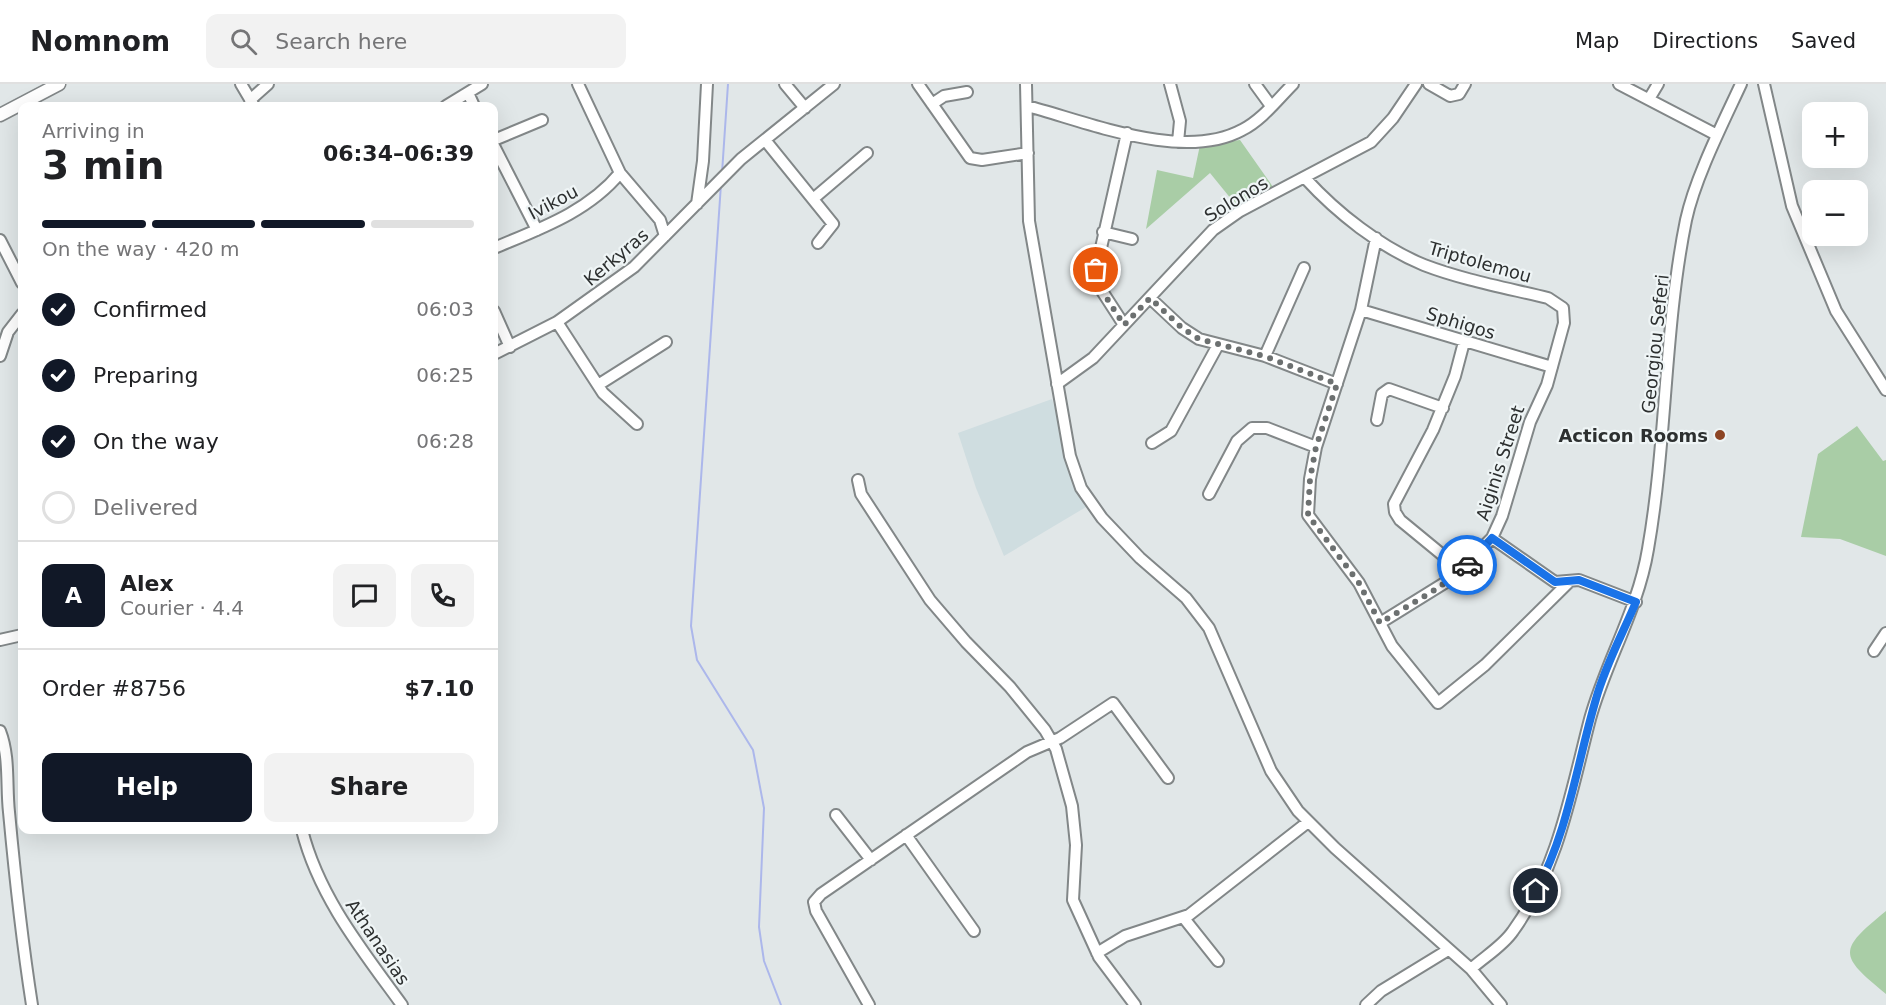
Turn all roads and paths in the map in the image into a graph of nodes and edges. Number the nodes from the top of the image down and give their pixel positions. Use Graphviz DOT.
graph roads {
  1 [pos="59,84"];
  2 [pos="241,84"];
  3 [pos="268,84"];
  4 [pos="482,84"];
  5 [pos="578,84"];
  6 [pos="707,84"];
  7 [pos="785,84"];
  8 [pos="834,84"];
  9 [pos="918,84"];
  10 [pos="1026,84"];
  11 [pos="1170,84"];
  12 [pos="1255,84"];
  13 [pos="1293,84"];
  14 [pos="1416,84"];
  15 [pos="1429,84"];
  16 [pos="1465,84"];
  17 [pos="1619,84"];
  18 [pos="1658,84"];
  19 [pos="1741,84"];
  20 [pos="1764,84"];
  21 [pos="967,92"];
  22 [pos="469,95"];
  23 [pos="1649,99"];
  24 [pos="25,102"];
  25 [pos="251,102"];
  26 [pos="253,102"];
  27 [pos="454,102"];
  28 [pos="472,102"];
  29 [pos="932,104"];
  30 [pos="18,106"];
  31 [pos="1027,106"];
  32 [pos="1271,106"];
  33 [pos="805,108"];
  34 [pos="0,115"];
  35 [pos="542,120"];
  36 [pos="1127,133"];
  37 [pos="1717,135"];
  38 [pos="498,138"];
  39 [pos="765,140"];
  40 [pos="1178,142"];
  41 [pos="867,153"];
  42 [pos="1028,153"];
  43 [pos="498,154"];
  44 [pos="620,173"];
  45 [pos="1305,178"];
  46 [pos="813,199"];
  47 [pos="699,202"];
  48 [pos="537,230"];
  49 [pos="1103,232"];
  50 [pos="665,236"];
  51 [pos="1376,238"];
  52 [pos="1132,239"];
  53 [pos="0,240"];
  54 [pos="818,243"];
  55 [pos="498,246"];
  56 [pos="1304,268"];
  57 [pos="18,275"];
  58 [pos="1150,298"];
  59 [pos="1563,308"];
  60 [pos="1361,310"];
  61 [pos="18,319"];
  62 [pos="498,320"];
  63 [pos="557,322"];
  64 [pos="1124,325"];
  65 [pos="666,342"];
  66 [pos="1464,342"];
  67 [pos="1218,345"];
  68 [pos="510,347"];
  69 [pos="498,352"];
  70 [pos="0,356"];
  71 [pos="1264,356"];
  72 [pos="1552,367"];
  73 [pos="1057,384"];
  74 [pos="1337,384"];
  75 [pos="598,385"];
  76 [pos="1886,390"];
  77 [pos="1443,408"];
  78 [pos="1377,420"];
  79 [pos="637,424"];
  80 [pos="1152,443"];
  81 [pos="1316,447"];
  82 [pos="858,480"];
  83 [pos="1209,495"];
  84 [pos="1492,538"];
  85 [pos="1461,571"];
  86 [pos="1568,583"];
  87 [pos="1636,602"];
  88 [pos="1380,623"];
  89 [pos="1886,633"];
  90 [pos="18,636"];
  91 [pos="0,640"];
  92 [pos="1874,651"];
  93 [pos="0,731"];
  94 [pos="1052,742"];
  95 [pos="1168,778"];
  96 [pos="3,788"];
  97 [pos="836,815"];
  98 [pos="1308,822"];
  99 [pos="303,834"];
  100 [pos="906,835"];
  101 [pos="871,860"];
  102 [pos="1183,916"];
  103 [pos="974,931"];
  104 [pos="1448,950"];
  105 [pos="1097,952"];
  106 [pos="1218,961"];
  107 [pos="1471,969"];
  108 [pos="1131,1004"];
  109 [pos="32,1005"];
  110 [pos="402,1005"];
  111 [pos="869,1005"];
  112 [pos="1366,1005"];
  113 [pos="1501,1005"];
  1 -- 24 [label="main road"];
  2 -- 25 [label="street"];
  3 -- 26 [label="street"];
  4 -- 22 [label="street"];
  5 -- 44 [label="street"];
  6 -- 47 [label="street"];
  7 -- 33 [label="street"];
  8 -- 33 [label="street, Kerkyras"];
  9 -- 29 [label="street"];
  10 -- 31 [label="street"];
  11 -- 40 [label="street"];
  12 -- 32 [label="street"];
  13 -- 32 [label="street"];
  14 -- 45 [label="street, Solonos"];
  15 -- 16 [label="street"];
  17 -- 23 [label="street"];
  18 -- 23 [label="street"];
  19 -- 37 [label="street, Georgiou Seferi"];
  20 -- 76 [label="street"];
  21 -- 29 [label="street"];
  22 -- 27 [label="street"];
  22 -- 28 [label="street"];
  23 -- 37 [label="street"];
  29 -- 42 [label="street"];
  30 -- 34 [label="main road"];
  31 -- 36 [label="street"];
  31 -- 42 [label="street"];
  32 -- 40 [label="street"];
  33 -- 39 [label="street, Kerkyras"];
  35 -- 38 [label="street"];
  36 -- 40 [label="street"];
  36 -- 49 [label="street"];
  37 -- 87 [label="street, Georgiou Seferi"];
  39 -- 46 [label="street"];
  39 -- 47 [label="street, Kerkyras"];
  41 -- 46 [label="street"];
  42 -- 73 [label="street"];
  43 -- 48 [label="street"];
  44 -- 48 [label="street, Ivikou"];
  44 -- 50 [label="street"];
  45 -- 51 [label="street, Triptolemou"];
  45 -- 58 [label="street, Solonos"];
  46 -- 54 [label="street"];
  47 -- 50 [label="street, Kerkyras"];
  48 -- 55 [label="street, Ivikou"];
  49 -- 52 [label="street"];
  49 -- 64 [label="street"];
  50 -- 63 [label="street, Kerkyras"];
  51 -- 59 [label="street, Triptolemou"];
  51 -- 60 [label="street"];
  53 -- 57 [label="street"];
  56 -- 71 [label="street"];
  58 -- 64 [label="street, Solonos"];
  58 -- 67 [label="street"];
  59 -- 72 [label="street, Aiginis Street"];
  60 -- 66 [label="street, Sphigos"];
  60 -- 74 [label="street"];
  61 -- 70 [label="street"];
  62 -- 68 [label="street"];
  63 -- 68 [label="street, Kerkyras"];
  63 -- 75 [label="street"];
  64 -- 73 [label="street, Solonos"];
  65 -- 75 [label="street"];
  66 -- 72 [label="street, Sphigos"];
  66 -- 77 [label="street"];
  67 -- 71 [label="street"];
  67 -- 80 [label="street"];
  68 -- 69 [label="street, Kerkyras"];
  71 -- 74 [label="street"];
  72 -- 84 [label="street, Aiginis Street"];
  73 -- 98 [label="street"];
  74 -- 81 [label="street"];
  75 -- 79 [label="street"];
  77 -- 78 [label="street"];
  77 -- 85 [label="street"];
  81 -- 83 [label="street"];
  81 -- 88 [label="street"];
  82 -- 94 [label="street"];
  84 -- 85 [label="street, Aiginis Street"];
  84 -- 86 [label="street"];
  85 -- 88 [label="street, Aiginis Street"];
  86 -- 87 [label="street"];
  86 -- 88 [label="street"];
  87 -- 107 [label="street, Georgiou Seferi"];
  89 -- 92 [label="street"];
  90 -- 91 [label="street"];
  93 -- 96 [label="street"];
  94 -- 95 [label="street"];
  94 -- 100 [label="street"];
  94 -- 105 [label="street"];
  96 -- 109 [label="street"];
  97 -- 101 [label="street"];
  98 -- 102 [label="street"];
  98 -- 104 [label="street"];
  99 -- 110 [label="street, Athanasias"];
  100 -- 101 [label="street"];
  100 -- 103 [label="street"];
  101 -- 111 [label="street"];
  102 -- 105 [label="street"];
  102 -- 106 [label="street"];
  104 -- 107 [label="street"];
  104 -- 112 [label="street"];
  105 -- 108 [label="street"];
  107 -- 113 [label="street"];
}
